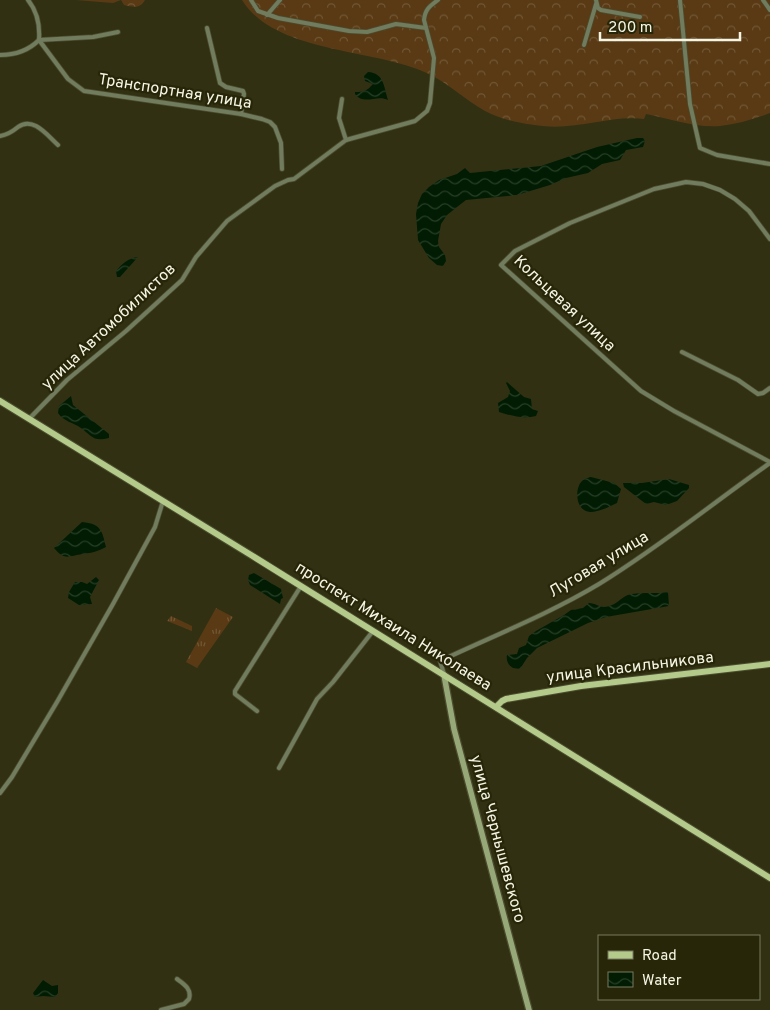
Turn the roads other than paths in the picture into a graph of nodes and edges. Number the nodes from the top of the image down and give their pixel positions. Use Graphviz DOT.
graph roads {
  1 [pos="251,0"];
  2 [pos="280,0"];
  3 [pos="438,0"];
  4 [pos="680,0"];
  5 [pos="763,0"];
  6 [pos="31,1"];
  7 [pos="596,2"];
  8 [pos="770,10"];
  9 [pos="267,15"];
  10 [pos="640,17"];
  11 [pos="207,28"];
  12 [pos="426,28"];
  13 [pos="118,32"];
  14 [pos="39,40"];
  15 [pos="584,45"];
  16 [pos="0,55"];
  17 [pos="342,99"];
  18 [pos="241,114"];
  19 [pos="0,136"];
  20 [pos="346,140"];
  21 [pos="58,145"];
  22 [pos="770,164"];
  23 [pos="282,169"];
  24 [pos="770,240"];
  25 [pos="682,352"];
  26 [pos="770,388"];
  27 [pos="0,401"];
  28 [pos="29,419"];
  29 [pos="770,462"];
  30 [pos="163,501"];
  31 [pos="301,586"];
  32 [pos="373,630"];
  33 [pos="770,664"];
  34 [pos="444,674"];
  35 [pos="496,707"];
  36 [pos="257,711"];
  37 [pos="279,768"];
  38 [pos="0,793"];
  39 [pos="770,878"];
  40 [pos="177,979"];
  41 [pos="161,1010"];
  42 [pos="529,1010"];
  1 -- 9 [label="street"];
  2 -- 9 [label="street"];
  3 -- 12 [label="street, улица Автомобилистов"];
  4 -- 22 [label="street"];
  5 -- 8 [label="street"];
  6 -- 14 [label="street"];
  7 -- 10 [label="street"];
  7 -- 15 [label="street"];
  9 -- 12 [label="street"];
  11 -- 18 [label="street"];
  12 -- 20 [label="street, улица Автомобилистов"];
  13 -- 14 [label="street"];
  14 -- 16 [label="street"];
  14 -- 18 [label="street, Транспортная улица"];
  17 -- 20 [label="street"];
  18 -- 23 [label="street, Транспортная улица"];
  19 -- 21 [label="street"];
  20 -- 28 [label="street, улица Автомобилистов"];
  24 -- 29 [label="street, Кольцевая улица"];
  25 -- 26 [label="street"];
  27 -- 28 [label="main road, проспект Михаила Николаева"];
  28 -- 30 [label="main road, проспект Михаила Николаева"];
  29 -- 34 [label="street, Луговая улица"];
  30 -- 31 [label="main road, проспект Михаила Николаева"];
  30 -- 38 [label="street"];
  31 -- 32 [label="main road, проспект Михаила Николаева"];
  31 -- 36 [label="street"];
  32 -- 34 [label="main road, проспект Михаила Николаева"];
  32 -- 37 [label="street"];
  33 -- 35 [label="main road, улица Красильникова"];
  34 -- 35 [label="main road, проспект Михаила Николаева"];
  34 -- 42 [label="main road, улица Чернышевского"];
  35 -- 39 [label="main road, проспект Михаила Николаева"];
  40 -- 41 [label="street"];
}
